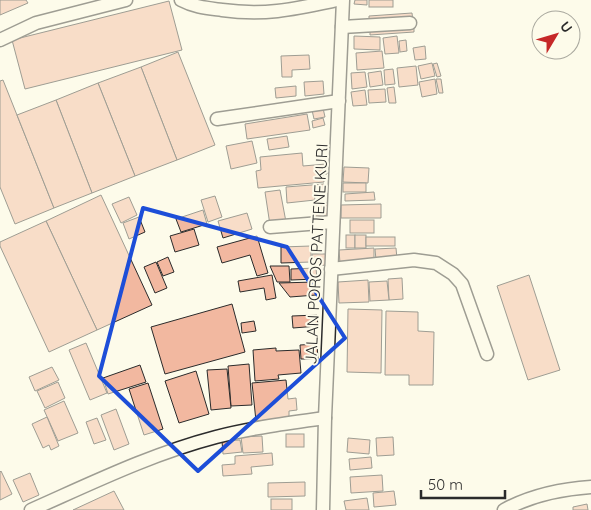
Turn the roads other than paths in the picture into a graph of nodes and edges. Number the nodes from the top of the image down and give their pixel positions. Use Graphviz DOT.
graph roads {
  1 [pos="126,0"];
  2 [pos="181,0"];
  3 [pos="338,0"];
  4 [pos="343,0"];
  5 [pos="410,23"];
  6 [pos="342,27"];
  7 [pos="0,40"];
  8 [pos="339,101"];
  9 [pos="216,119"];
  10 [pos="333,222"];
  11 [pos="270,227"];
  12 [pos="331,269"];
  13 [pos="486,354"];
  14 [pos="325,418"];
  15 [pos="591,487"];
  16 [pos="31,510"];
  17 [pos="323,510"];
  18 [pos="504,510"];
  1 -- 7 [label="street"];
  2 -- 3 [label="street"];
  4 -- 6 [label="street, JALAN POROS PATTENE KURI"];
  5 -- 6 [label="street"];
  6 -- 8 [label="street, JALAN POROS PATTENE KURI"];
  8 -- 9 [label="street"];
  8 -- 10 [label="street, JALAN POROS PATTENE KURI"];
  10 -- 11 [label="street"];
  10 -- 12 [label="street, JALAN POROS PATTENE KURI"];
  12 -- 13 [label="street"];
  12 -- 14 [label="street, JALAN POROS PATTENE KURI"];
  14 -- 16 [label="street"];
  14 -- 17 [label="street, JALAN POROS PATTENE KURI"];
  15 -- 18 [label="street"];
}
